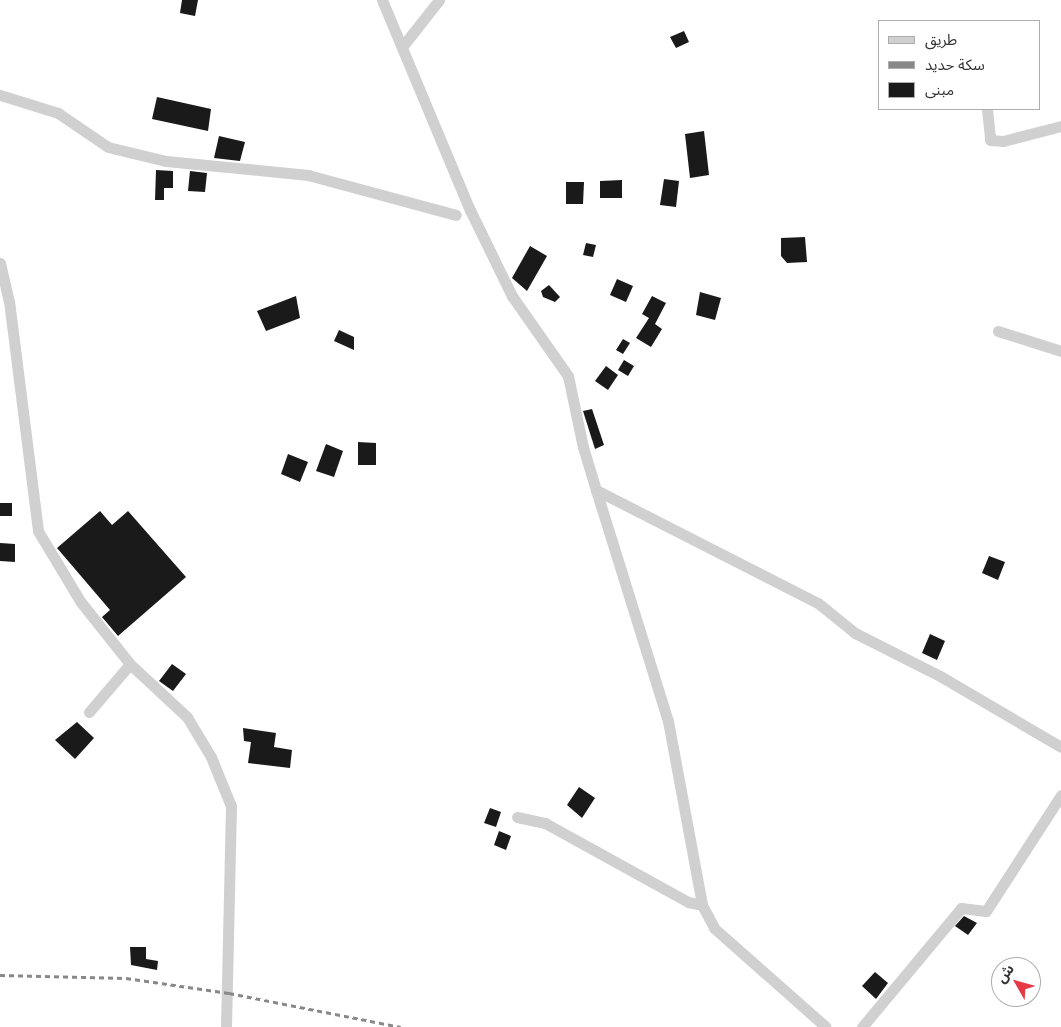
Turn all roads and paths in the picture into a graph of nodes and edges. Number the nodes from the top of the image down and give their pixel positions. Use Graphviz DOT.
graph roads {
  1 [pos="382,0"];
  2 [pos="439,0"];
  3 [pos="402,47"];
  4 [pos="0,95"];
  5 [pos="987,110"];
  6 [pos="1061,126"];
  7 [pos="456,215"];
  8 [pos="0,263"];
  9 [pos="998,331"];
  10 [pos="1061,351"];
  11 [pos="596,490"];
  12 [pos="130,664"];
  13 [pos="89,712"];
  14 [pos="1061,747"];
  15 [pos="1061,795"];
  16 [pos="517,817"];
  17 [pos="702,905"];
  18 [pos="226,1027"];
  19 [pos="826,1027"];
  20 [pos="862,1027"];
  1 -- 3 [label="street"];
  2 -- 3 [label="street"];
  3 -- 11 [label="street"];
  4 -- 7 [label="street"];
  5 -- 6 [label="street"];
  8 -- 12 [label="street"];
  9 -- 10 [label="street"];
  11 -- 14 [label="street"];
  11 -- 17 [label="street"];
  12 -- 13 [label="street"];
  12 -- 18 [label="street"];
  15 -- 20 [label="street"];
  16 -- 17 [label="street"];
  17 -- 19 [label="street"];
}
